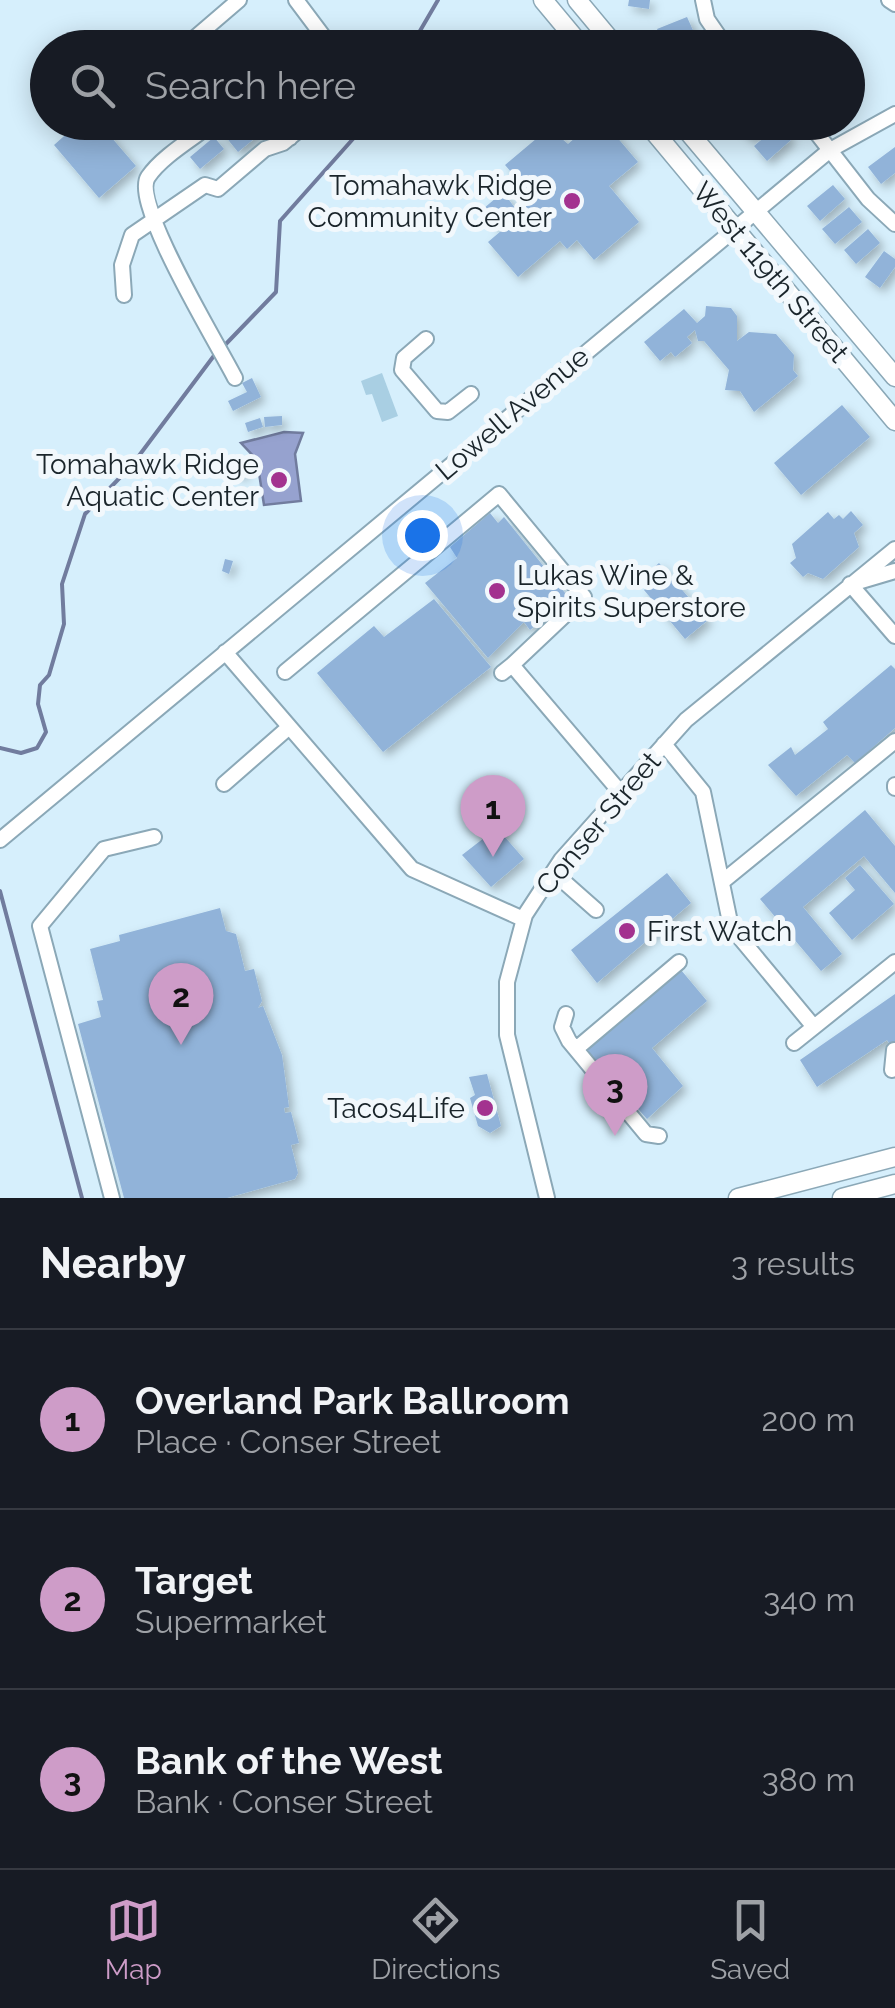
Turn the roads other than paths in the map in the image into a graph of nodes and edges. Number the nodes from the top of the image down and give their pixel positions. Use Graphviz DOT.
graph roads {
  1 [pos="239,0"];
  2 [pos="296,0"];
  3 [pos="543,0"];
  4 [pos="577,0"];
  5 [pos="703,0"];
  6 [pos="204,30"];
  7 [pos="318,30"];
  8 [pos="568,30"];
  9 [pos="602,30"];
  10 [pos="715,30"];
  11 [pos="895,114"];
  12 [pos="865,131"];
  13 [pos="193,140"];
  14 [pos="285,140"];
  15 [pos="661,140"];
  16 [pos="695,140"];
  17 [pos="822,140"];
  18 [pos="848,140"];
  19 [pos="830,150"];
  20 [pos="755,211"];
  21 [pos="153,220"];
  22 [pos="895,224"];
  23 [pos="735,228"];
  24 [pos="124,295"];
  25 [pos="426,340"];
  26 [pos="895,377"];
  27 [pos="235,378"];
  28 [pos="471,394"];
  29 [pos="895,421"];
  30 [pos="895,549"];
  31 [pos="895,571"];
  32 [pos="850,584"];
  33 [pos="895,636"];
  34 [pos="225,652"];
  35 [pos="285,672"];
  36 [pos="288,728"];
  37 [pos="895,741"];
  38 [pos="664,744"];
  39 [pos="224,784"];
  40 [pos="621,793"];
  41 [pos="154,836"];
  42 [pos="0,840"];
  43 [pos="553,872"];
  44 [pos="722,882"];
  45 [pos="596,910"];
  46 [pos="524,919"];
  47 [pos="679,962"];
  48 [pos="895,962"];
  49 [pos="566,1014"];
  50 [pos="814,1027"];
  51 [pos="794,1043"];
  52 [pos="576,1049"];
  53 [pos="894,1050"];
  54 [pos="892,1070"];
  55 [pos="659,1136"];
  56 [pos="895,1157"];
  57 [pos="895,1184"];
  58 [pos="112,1198"];
  59 [pos="548,1198"];
  60 [pos="738,1198"];
  61 [pos="842,1198"];
  1 -- 6 [label="street"];
  2 -- 7 [label="street"];
  3 -- 8 [label="main road"];
  4 -- 9 [label="main road"];
  5 -- 10 [label="street"];
  11 -- 12 [label="street, Lowell Avenue"];
  13 -- 21 [label="street"];
  14 -- 21 [label="street"];
  15 -- 23 [label="main road, West 119th Street"];
  16 -- 20 [label="main road, West 119th Street"];
  17 -- 19 [label="street"];
  18 -- 19 [label="street, Lowell Avenue"];
  19 -- 20 [label="street, Lowell Avenue"];
  19 -- 22 [label="street"];
  20 -- 23 [label="street, Lowell Avenue"];
  20 -- 26 [label="main road, West 119th Street"];
  21 -- 24 [label="street"];
  21 -- 27 [label="street"];
  23 -- 29 [label="main road, West 119th Street"];
  23 -- 34 [label="street, Lowell Avenue"];
  25 -- 28 [label="street"];
  30 -- 32 [label="street, Conser Street"];
  31 -- 32 [label="street, Conser Street"];
  32 -- 33 [label="street"];
  32 -- 38 [label="street, Conser Street"];
  34 -- 36 [label="street"];
  34 -- 42 [label="street, Lowell Avenue"];
  35 -- 40 [label="street"];
  36 -- 39 [label="street"];
  36 -- 46 [label="street"];
  37 -- 44 [label="street"];
  38 -- 40 [label="street, Conser Street"];
  38 -- 44 [label="street"];
  40 -- 43 [label="street, Conser Street"];
  41 -- 58 [label="street"];
  43 -- 45 [label="street"];
  43 -- 46 [label="street, Conser Street"];
  44 -- 50 [label="street"];
  46 -- 59 [label="street, Conser Street"];
  47 -- 52 [label="street"];
  48 -- 50 [label="street"];
  49 -- 52 [label="street"];
  50 -- 51 [label="street"];
  52 -- 55 [label="street"];
  53 -- 54 [label="street"];
  56 -- 60 [label="main road"];
  57 -- 61 [label="main road"];
}
